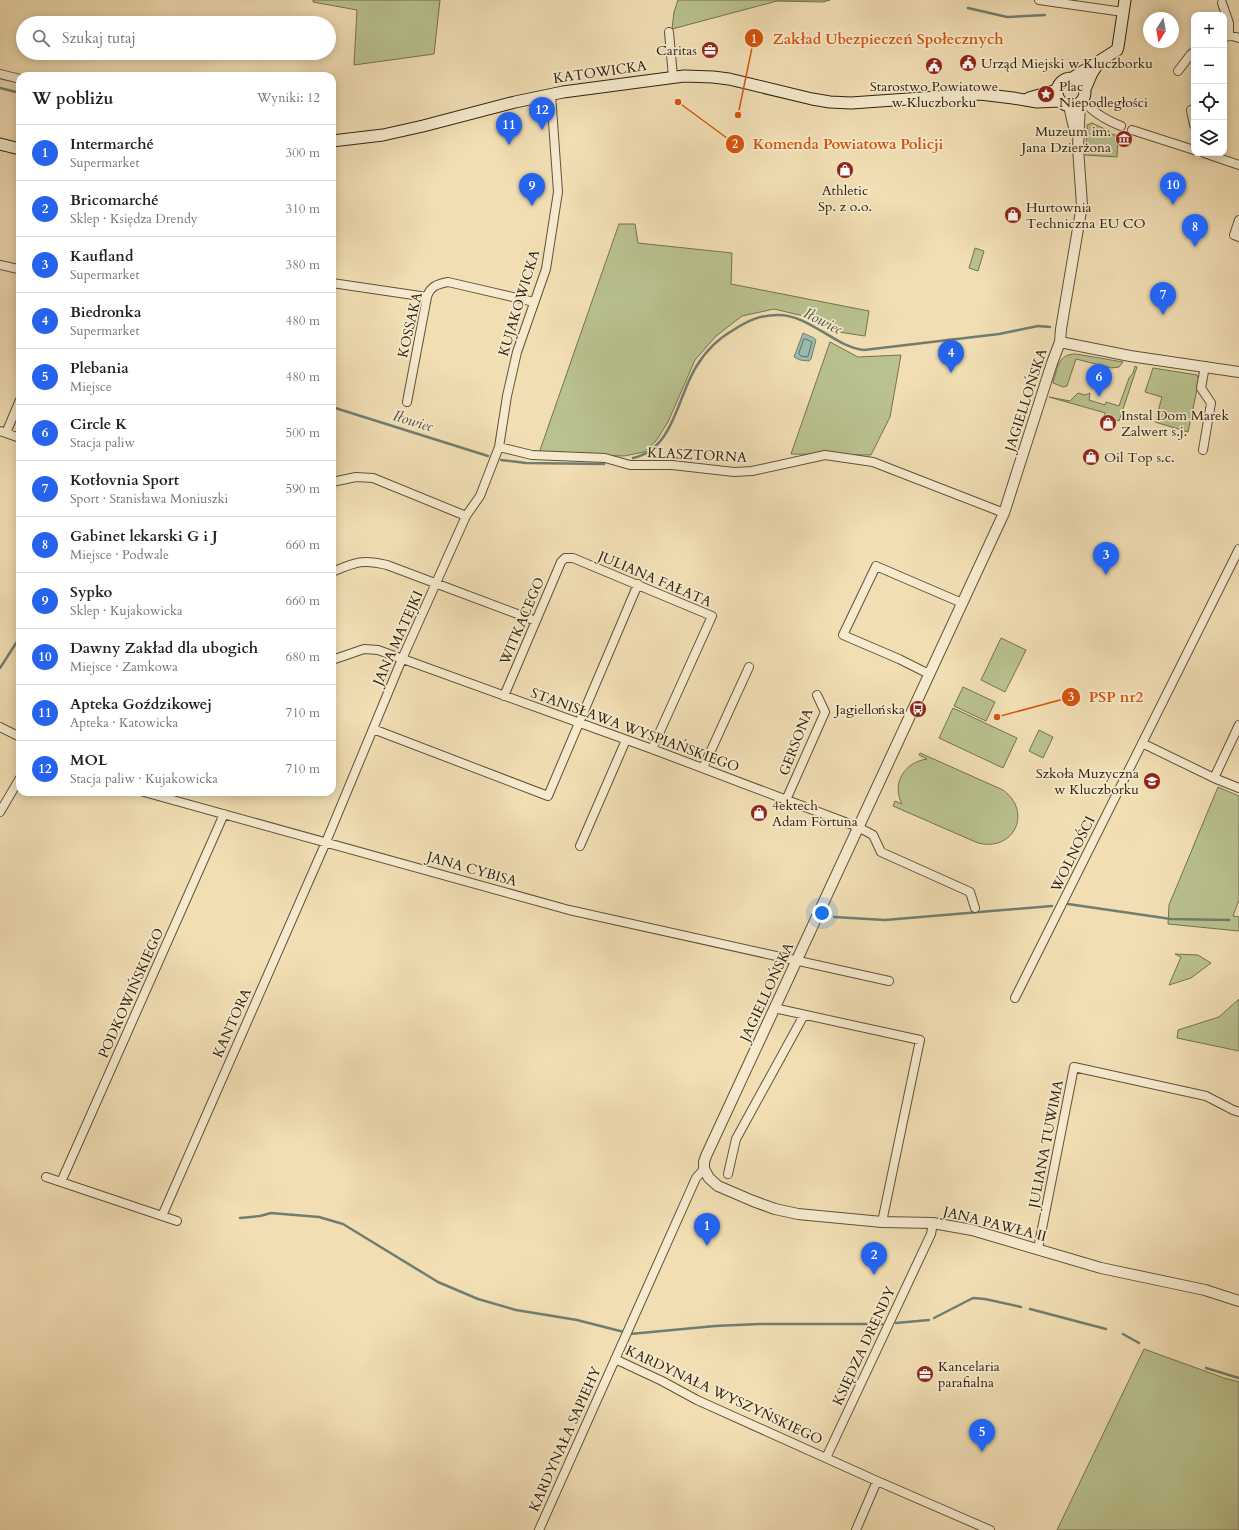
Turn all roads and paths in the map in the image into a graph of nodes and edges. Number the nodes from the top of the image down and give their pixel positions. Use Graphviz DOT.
graph roads {
  1 [pos="1039,0"];
  2 [pos="1124,0"];
  3 [pos="1222,3"];
  4 [pos="1123,12"];
  5 [pos="1225,12"];
  6 [pos="1227,17"];
  7 [pos="669,32"];
  8 [pos="1227,32"];
  9 [pos="1227,37"];
  10 [pos="1239,38"];
  11 [pos="1191,54"];
  12 [pos="1101,60"];
  13 [pos="1178,71"];
  14 [pos="0,74"];
  15 [pos="673,77"];
  16 [pos="1074,77"];
  17 [pos="16,78"];
  18 [pos="551,94"];
  19 [pos="1072,98"];
  20 [pos="1121,126"];
  21 [pos="1132,130"];
  22 [pos="336,141"];
  23 [pos="0,144"];
  24 [pos="16,148"];
  25 [pos="1191,149"];
  26 [pos="1213,156"];
  27 [pos="1239,165"];
  28 [pos="1239,220"];
  29 [pos="1239,236"];
  30 [pos="0,265"];
  31 [pos="16,269"];
  32 [pos="336,284"];
  33 [pos="427,297"];
  34 [pos="534,302"];
  35 [pos="1060,342"];
  36 [pos="1205,366"];
  37 [pos="1239,372"];
  38 [pos="407,402"];
  39 [pos="16,408"];
  40 [pos="3,432"];
  41 [pos="16,437"];
  42 [pos="499,447"];
  43 [pos="1203,450"];
  44 [pos="336,481"];
  45 [pos="1004,513"];
  46 [pos="466,516"];
  47 [pos="1239,549"];
  48 [pos="565,558"];
  49 [pos="336,570"];
  50 [pos="638,584"];
  51 [pos="436,585"];
  52 [pos="962,603"];
  53 [pos="536,621"];
  54 [pos="336,659"];
  55 [pos="402,659"];
  56 [pos="749,667"];
  57 [pos="929,674"];
  58 [pos="817,694"];
  59 [pos="504,696"];
  60 [pos="579,723"];
  61 [pos="1239,725"];
  62 [pos="0,727"];
  63 [pos="373,729"];
  64 [pos="16,734"];
  65 [pos="626,740"];
  66 [pos="1142,743"];
  67 [pos="652,749"];
  68 [pos="703,768"];
  69 [pos="1214,778"];
  70 [pos="16,785"];
  71 [pos="1239,788"];
  72 [pos="159,796"];
  73 [pos="786,800"];
  74 [pos="0,812"];
  75 [pos="224,814"];
  76 [pos="858,827"];
  77 [pos="326,842"];
  78 [pos="580,846"];
  79 [pos="976,908"];
  80 [pos="796,962"];
  81 [pos="889,981"];
  82 [pos="1015,998"];
  83 [pos="774,1008"];
  84 [pos="804,1015"];
  85 [pos="1239,1112"];
  86 [pos="704,1170"];
  87 [pos="728,1174"];
  88 [pos="46,1177"];
  89 [pos="61,1182"];
  90 [pos="162,1216"];
  91 [pos="177,1221"];
  92 [pos="882,1222"];
  93 [pos="933,1223"];
  94 [pos="1038,1249"];
  95 [pos="1239,1301"];
  96 [pos="615,1359"];
  97 [pos="826,1458"];
  98 [pos="877,1481"];
  99 [pos="538,1530"];
  100 [pos="856,1530"];
  101 [pos="990,1530"];
  1 -- 4 [label="street"];
  2 -- 4 [label="main road"];
  3 -- 5 [label="street"];
  4 -- 12 [label="main road"];
  6 -- 8 [label="street"];
  7 -- 15 [label="street"];
  9 -- 10 [label="street"];
  11 -- 13 [label="street"];
  12 -- 16 [label="main road"];
  12 -- 19 [label="main road"];
  14 -- 17 [label="street"];
  15 -- 18 [label="main road, KATOWICKA"];
  15 -- 19 [label="main road, KATOWICKA"];
  16 -- 19 [label="main road"];
  16 -- 19 [label="main road"];
  18 -- 22 [label="main road, KATOWICKA"];
  18 -- 34 [label="street, KUJAKOWICKA"];
  19 -- 20 [label="street"];
  19 -- 35 [label="street, JAGIELLOŃSKA"];
  21 -- 25 [label="street"];
  23 -- 24 [label="main road"];
  26 -- 27 [label="street"];
  28 -- 29 [label="street"];
  30 -- 31 [label="street"];
  32 -- 33 [label="street"];
  33 -- 34 [label="street, KOSSAKA"];
  33 -- 38 [label="street, KOSSAKA"];
  34 -- 42 [label="street, KUJAKOWICKA"];
  35 -- 36 [label="street"];
  35 -- 45 [label="street, JAGIELLOŃSKA"];
  36 -- 37 [label="street"];
  36 -- 43 [label="street"];
  39 -- 40 [label="street"];
  40 -- 41 [label="street"];
  42 -- 45 [label="street, KLASZTORNA"];
  42 -- 46 [label="street, JANA MATEJKI"];
  44 -- 46 [label="street"];
  45 -- 52 [label="street, JAGIELLOŃSKA"];
  46 -- 51 [label="street, JANA MATEJKI"];
  47 -- 66 [label="street, WOLNOŚCI"];
  48 -- 50 [label="street, JULIANA FAŁATA"];
  48 -- 53 [label="street, WITKACEGO"];
  49 -- 51 [label="street"];
  50 -- 60 [label="street"];
  50 -- 67 [label="street, JULIANA FAŁATA"];
  51 -- 53 [label="street"];
  51 -- 55 [label="street, JANA MATEJKI"];
  52 -- 57 [label="street, JAGIELLOŃSKA"];
  52 -- 57 [label="street"];
  53 -- 59 [label="street, WITKACEGO"];
  54 -- 55 [label="street, STANISŁAWA WYSPIAŃSKIEGO"];
  55 -- 59 [label="street, STANISŁAWA WYSPIAŃSKIEGO"];
  55 -- 63 [label="street, JANA MATEJKI"];
  56 -- 68 [label="street"];
  57 -- 76 [label="street, JAGIELLOŃSKA"];
  58 -- 73 [label="street, GERSONA"];
  59 -- 60 [label="street, STANISŁAWA WYSPIAŃSKIEGO"];
  60 -- 63 [label="street"];
  60 -- 65 [label="street, STANISŁAWA WYSPIAŃSKIEGO"];
  61 -- 69 [label="street"];
  62 -- 64 [label="street"];
  63 -- 77 [label="street, JANA MATEJKI"];
  65 -- 67 [label="street, STANISŁAWA WYSPIAŃSKIEGO"];
  65 -- 78 [label="street"];
  66 -- 69 [label="street"];
  66 -- 82 [label="street, WOLNOŚCI"];
  67 -- 68 [label="street, STANISŁAWA WYSPIAŃSKIEGO"];
  68 -- 73 [label="street, STANISŁAWA WYSPIAŃSKIEGO"];
  69 -- 71 [label="street"];
  70 -- 74 [label="street"];
  72 -- 75 [label="street, JANA CYBISA"];
  73 -- 76 [label="street, STANISŁAWA WYSPIAŃSKIEGO"];
  75 -- 77 [label="street, JANA CYBISA"];
  75 -- 89 [label="street, PODKOWIŃSKIEGO"];
  76 -- 79 [label="street"];
  76 -- 80 [label="street, JAGIELLOŃSKA"];
  77 -- 80 [label="street, JANA CYBISA"];
  77 -- 90 [label="street, KANTORA"];
  80 -- 81 [label="street, JANA CYBISA"];
  80 -- 83 [label="street, JAGIELLOŃSKA"];
  83 -- 84 [label="street"];
  83 -- 86 [label="street, JAGIELLOŃSKA"];
  84 -- 87 [label="street"];
  84 -- 92 [label="street"];
  85 -- 94 [label="street, JULIANA TUWIMA"];
  86 -- 92 [label="street, JANA PAWŁA II"];
  86 -- 96 [label="street, KARDYNAŁA WYSZYŃSKIEGO"];
  88 -- 89 [label="street"];
  89 -- 90 [label="street"];
  90 -- 91 [label="street"];
  92 -- 93 [label="street, JANA PAWŁA II"];
  93 -- 94 [label="street, JANA PAWŁA II"];
  93 -- 97 [label="street, KSIĘDZA DRENDY"];
  94 -- 95 [label="street, JANA PAWŁA II"];
  96 -- 97 [label="street, KARDYNAŁA WYSZYŃSKIEGO"];
  96 -- 99 [label="street, KARDYNAŁA SAPIEHY"];
  97 -- 98 [label="street, KARDYNAŁA WYSZYŃSKIEGO"];
  98 -- 100 [label="street"];
  98 -- 101 [label="street, KARDYNAŁA WYSZYŃSKIEGO"];
}
